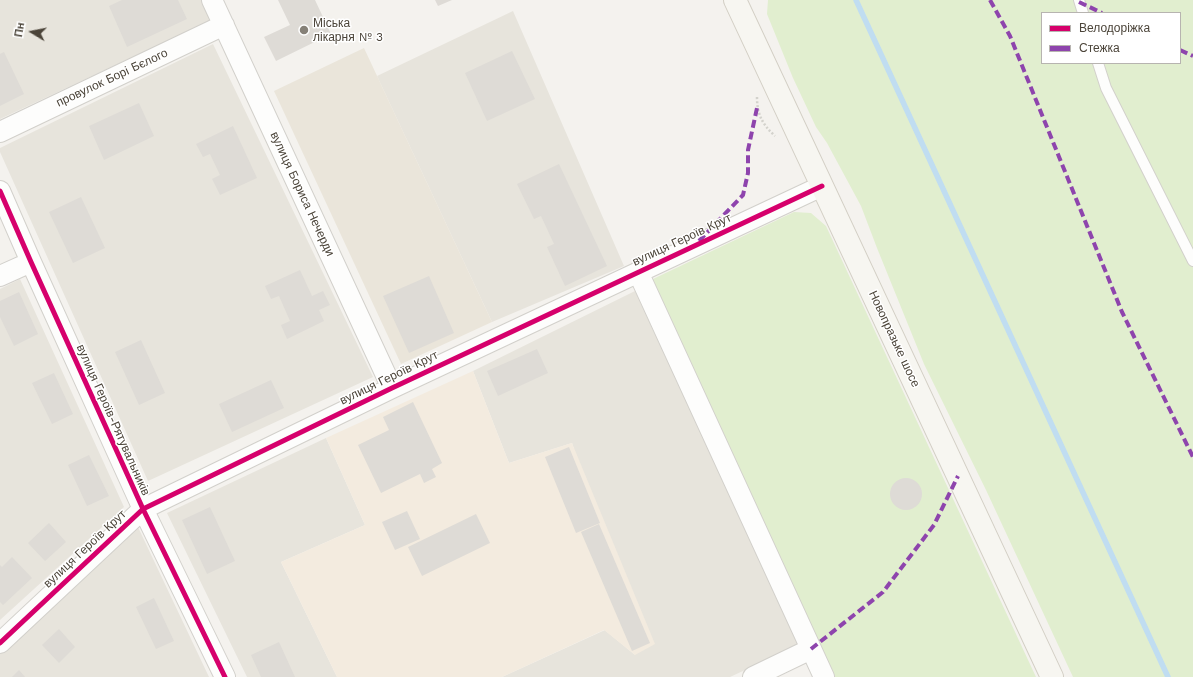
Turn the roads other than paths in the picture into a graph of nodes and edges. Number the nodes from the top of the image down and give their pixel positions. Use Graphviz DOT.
graph roads {
  1 [pos="212,0"];
  2 [pos="735,0"];
  3 [pos="1079,0"];
  4 [pos="1083,12"];
  5 [pos="224,25"];
  6 [pos="1098,64"];
  7 [pos="0,132"];
  8 [pos="822,186"];
  9 [pos="0,191"];
  10 [pos="1193,261"];
  11 [pos="31,262"];
  12 [pos="638,272"];
  13 [pos="0,276"];
  14 [pos="392,388"];
  15 [pos="143,509"];
  16 [pos="0,643"];
  17 [pos="811,649"];
  18 [pos="225,677"];
  19 [pos="753,677"];
  20 [pos="824,677"];
  21 [pos="1052,677"];
  1 -- 5 [label="street, вулиця Бориса Нечерди"];
  2 -- 8 [label="main road, Новопразьке шосе"];
  3 -- 4 [label="lane"];
  5 -- 7 [label="street, провулок Борі Бєлого"];
  5 -- 14 [label="street, вулиця Бориса Нечерди"];
  6 -- 10 [label="lane"];
  8 -- 12 [label="street, вулиця Героїв Крут"];
  8 -- 21 [label="main road, Новопразьке шосе"];
  9 -- 11 [label="street, вулиця Героїв-Рятувальників"];
  11 -- 13 [label="street"];
  11 -- 15 [label="street, вулиця Героїв-Рятувальників"];
  12 -- 14 [label="street, вулиця Героїв Крут"];
  12 -- 17 [label="street"];
  14 -- 15 [label="street, вулиця Героїв Крут"];
  15 -- 16 [label="street, вулиця Героїв Крут"];
  15 -- 18 [label="street, вулиця Героїв-Рятувальників"];
  17 -- 19 [label="street"];
  17 -- 20 [label="street"];
}
